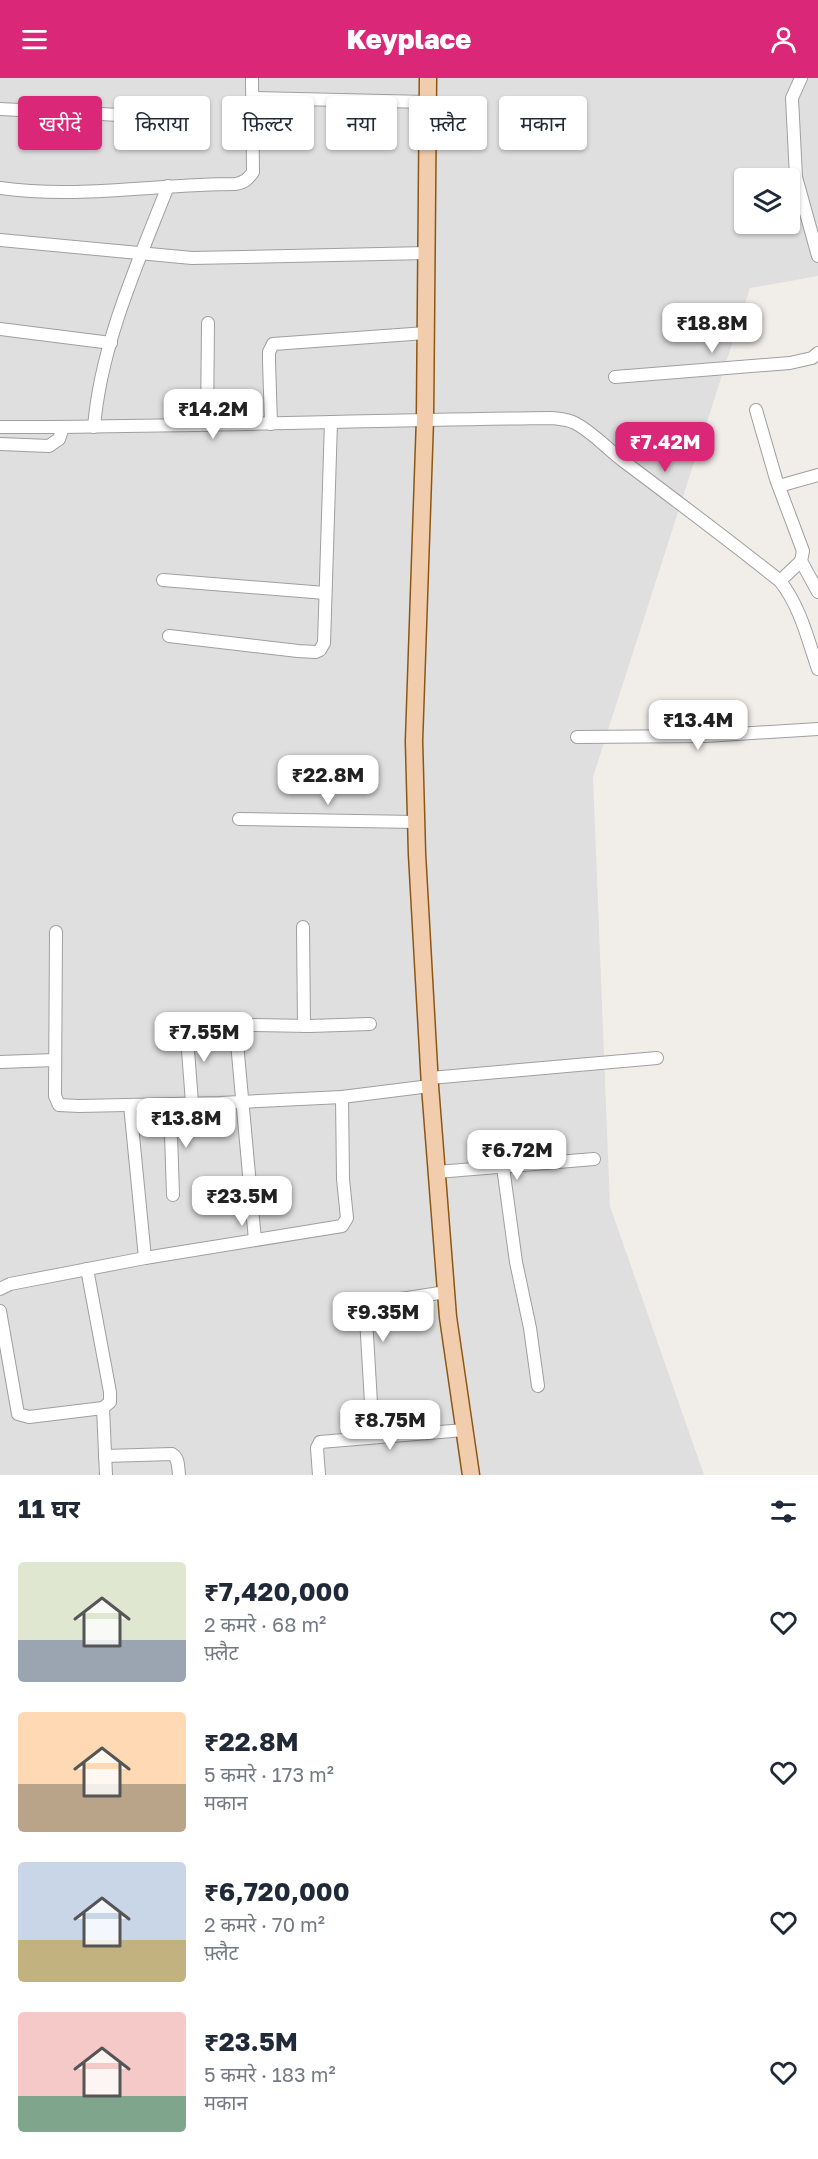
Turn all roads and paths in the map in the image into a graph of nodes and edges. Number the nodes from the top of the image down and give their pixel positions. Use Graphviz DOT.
graph roads {
  1 [pos="252,78"];
  2 [pos="428,78"];
  3 [pos="801,78"];
  4 [pos="253,96"];
  5 [pos="428,96"];
  6 [pos="314,99"];
  7 [pos="409,102"];
  8 [pos="0,109"];
  9 [pos="114,115"];
  10 [pos="253,150"];
  11 [pos="428,150"];
  12 [pos="168,186"];
  13 [pos="0,188"];
  14 [pos="0,240"];
  15 [pos="427,253"];
  16 [pos="142,254"];
  17 [pos="818,256"];
  18 [pos="208,323"];
  19 [pos="0,329"];
  20 [pos="426,333"];
  21 [pos="111,343"];
  22 [pos="818,353"];
  23 [pos="615,377"];
  24 [pos="756,410"];
  25 [pos="425,419"];
  26 [pos="331,422"];
  27 [pos="271,424"];
  28 [pos="207,425"];
  29 [pos="0,427"];
  30 [pos="63,427"];
  31 [pos="94,427"];
  32 [pos="0,444"];
  33 [pos="818,475"];
  34 [pos="779,486"];
  35 [pos="801,561"];
  36 [pos="163,580"];
  37 [pos="780,581"];
  38 [pos="818,592"];
  39 [pos="325,593"];
  40 [pos="169,636"];
  41 [pos="818,669"];
  42 [pos="818,729"];
  43 [pos="576,737"];
  44 [pos="239,819"];
  45 [pos="416,822"];
  46 [pos="303,927"];
  47 [pos="56,932"];
  48 [pos="186,1024"];
  49 [pos="369,1024"];
  50 [pos="304,1026"];
  51 [pos="657,1058"];
  52 [pos="55,1060"];
  53 [pos="0,1062"];
  54 [pos="430,1082"];
  55 [pos="342,1096"];
  56 [pos="243,1102"];
  57 [pos="130,1104"];
  58 [pos="170,1104"];
  59 [pos="192,1104"];
  60 [pos="594,1159"];
  61 [pos="503,1167"];
  62 [pos="437,1172"];
  63 [pos="173,1195"];
  64 [pos="255,1240"];
  65 [pos="145,1258"];
  66 [pos="87,1269"];
  67 [pos="0,1289"];
  68 [pos="446,1292"];
  69 [pos="0,1316"];
  70 [pos="538,1386"];
  71 [pos="103,1408"];
  72 [pos="464,1430"];
  73 [pos="373,1437"];
  74 [pos="105,1456"];
  75 [pos="106,1475"];
  76 [pos="179,1475"];
  77 [pos="319,1475"];
  78 [pos="471,1475"];
  1 -- 4 [label="street"];
  2 -- 5 [label="main road"];
  3 -- 17 [label="street"];
  6 -- 7 [label="street"];
  8 -- 9 [label="street"];
  10 -- 12 [label="street"];
  11 -- 15 [label="main road"];
  12 -- 13 [label="street"];
  12 -- 16 [label="street"];
  14 -- 16 [label="street"];
  15 -- 16 [label="street"];
  15 -- 20 [label="main road"];
  16 -- 21 [label="street"];
  18 -- 28 [label="street"];
  19 -- 21 [label="street"];
  20 -- 25 [label="main road"];
  20 -- 27 [label="street"];
  21 -- 31 [label="street"];
  22 -- 23 [label="street"];
  24 -- 34 [label="street"];
  25 -- 26 [label="street"];
  25 -- 37 [label="street"];
  25 -- 45 [label="main road"];
  26 -- 27 [label="street"];
  26 -- 39 [label="street"];
  27 -- 28 [label="street"];
  28 -- 31 [label="street"];
  29 -- 30 [label="street"];
  30 -- 31 [label="street"];
  30 -- 32 [label="street"];
  33 -- 34 [label="street"];
  34 -- 35 [label="street"];
  35 -- 37 [label="street"];
  35 -- 38 [label="street"];
  36 -- 39 [label="street"];
  37 -- 41 [label="street"];
  39 -- 40 [label="street"];
  42 -- 43 [label="street"];
  44 -- 45 [label="street"];
  45 -- 54 [label="main road"];
  46 -- 50 [label="street"];
  47 -- 52 [label="street"];
  48 -- 59 [label="street"];
  49 -- 50 [label="street"];
  50 -- 56 [label="street"];
  51 -- 54 [label="street"];
  52 -- 53 [label="street"];
  52 -- 57 [label="street"];
  54 -- 55 [label="street"];
  54 -- 62 [label="main road"];
  55 -- 56 [label="street"];
  55 -- 64 [label="street"];
  56 -- 59 [label="street"];
  56 -- 64 [label="street"];
  57 -- 58 [label="street"];
  57 -- 65 [label="street"];
  58 -- 59 [label="street"];
  58 -- 63 [label="street"];
  60 -- 61 [label="street"];
  61 -- 62 [label="street"];
  61 -- 70 [label="street"];
  62 -- 68 [label="main road"];
  64 -- 65 [label="street"];
  65 -- 66 [label="street"];
  66 -- 67 [label="street"];
  66 -- 71 [label="street"];
  68 -- 72 [label="main road"];
  68 -- 73 [label="street"];
  69 -- 71 [label="street"];
  71 -- 74 [label="street"];
  72 -- 73 [label="street"];
  72 -- 78 [label="main road"];
  73 -- 77 [label="street"];
  74 -- 75 [label="street"];
  74 -- 76 [label="street"];
}
